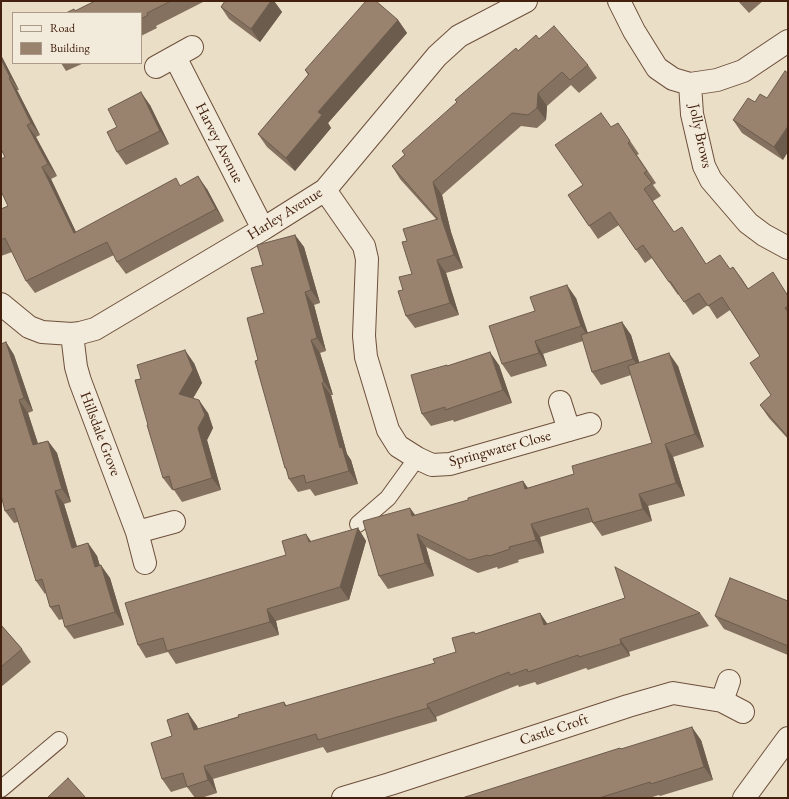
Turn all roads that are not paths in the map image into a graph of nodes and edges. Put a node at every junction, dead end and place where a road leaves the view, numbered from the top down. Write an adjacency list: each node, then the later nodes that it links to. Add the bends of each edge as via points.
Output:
1 (526, 1): 6 (street, Harley Avenue, via 459,36 437,56)
2 (620, 1): 5 (street, via 634,31 657,68 673,79)
3 (788, 40): 5 (street, via 743,71 717,80)
4 (156, 67): 7 (street, Harvey Avenue, via 184,52)
5 (690, 84): 8 (street, Jolly Brows, via 692,114 704,166 710,180 748,223)
6 (326, 190): 7 (street, Harley Avenue); 14 (street, Springwater Close, via 364,246 368,259 364,336 366,357 388,430 398,446)
7 (263, 229): 10 (street, Harley Avenue, via 94,329)
8 (788, 248)
9 (1, 304): 10 (street, Harley Avenue, via 29,326 42,332)
10 (72, 334): 17 (street, Hillsdale Grove, via 80,381)
11 (560, 402): 13 (street, Springwater Close)
12 (590, 424): 13 (street, Springwater Close)
13 (569, 430): 14 (street, Springwater Close, via 450,464 432,465)
14 (416, 458): 16 (lane, via 388,498)
15 (174, 522): 17 (street)
16 (358, 524)
17 (137, 532): 18 (street, Hillsdale Grove)
18 (145, 563)
19 (729, 680): 20 (street)
20 (722, 701): 21 (street, Castle Croft); 25 (street, Castle Croft, via 673,694 621,709)
21 (743, 712)
22 (788, 738): 27 (street)
23 (59, 740): 24 (lane)
24 (1, 789)
25 (392, 791): 26 (street, Castle Croft)
26 (342, 798)
27 (744, 798)

